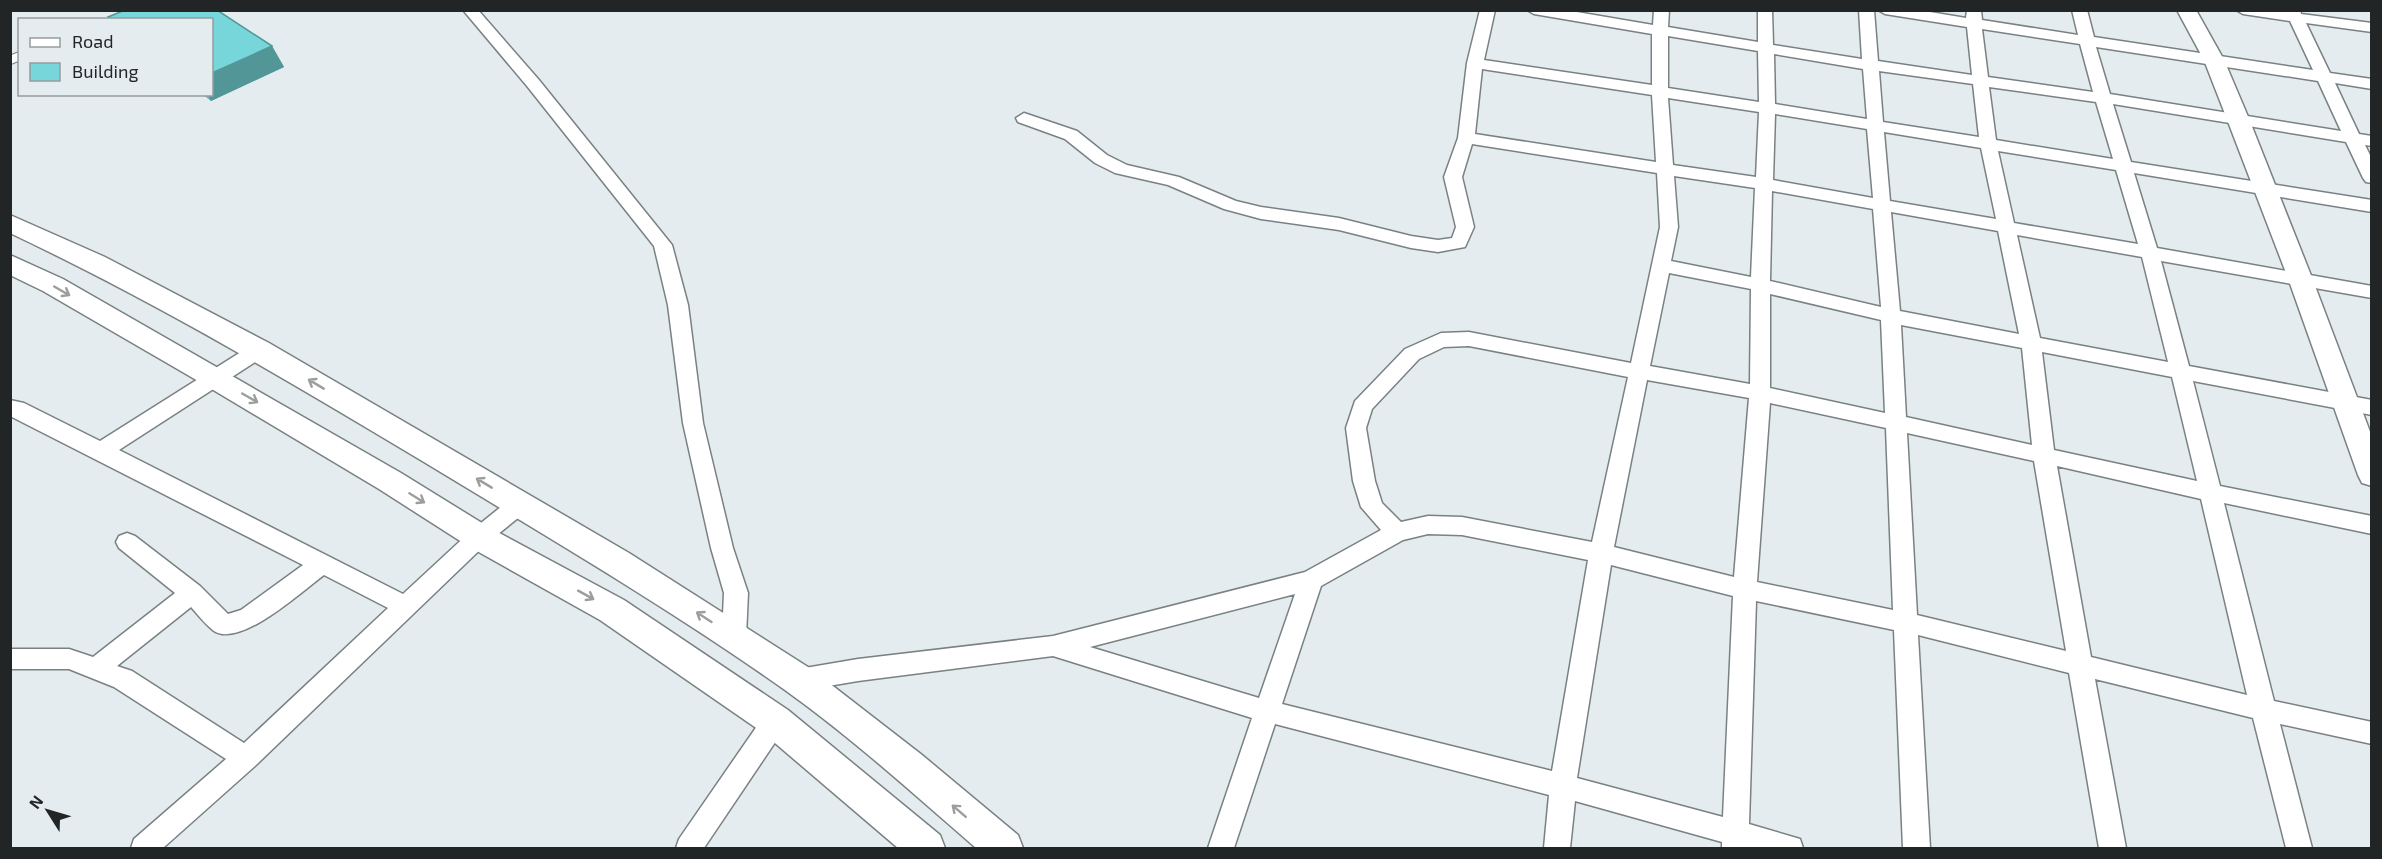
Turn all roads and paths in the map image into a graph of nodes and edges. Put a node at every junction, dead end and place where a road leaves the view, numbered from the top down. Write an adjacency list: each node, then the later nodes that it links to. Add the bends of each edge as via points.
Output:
1 (470, 10): 75 (street, via 663,245 678,305 693,423 736,593)
2 (1488, 10): 18 (street)
3 (1534, 10): 14 (street)
4 (1662, 10): 14 (street)
5 (1765, 10): 16 (street)
6 (1866, 10): 19 (street)
7 (1885, 10): 12 (street)
8 (2079, 10): 15 (street)
9 (2186, 10): 17 (street)
10 (2243, 10): 11 (street)
11 (2294, 15): 13 (street); 20 (street)
12 (1974, 18): 15 (street); 21 (street)
13 (2372, 28)
14 (1660, 30): 16 (street); 23 (street)
15 (2086, 42): 17 (street); 24 (street)
16 (1764, 47): 19 (street); 25 (street)
17 (2214, 60): 20 (street); 27 (street)
18 (1475, 63): 23 (street); 29 (street)
19 (1870, 65): 21 (street); 28 (street)
20 (2322, 76): 22 (street); 30 (street)
21 (1979, 80): 24 (street); 32 (street)
22 (2372, 84)
23 (1660, 93): 25 (street); 34 (street)
24 (2103, 98): 27 (street); 33 (street)
25 (1767, 108): 28 (street); 36 (street)
26 (1024, 118): 29 (street, via 1071,135 1121,169 1173,182 1230,205 1438,246 1459,243 1465,227 1453,177)
27 (2238, 119): 30 (street); 37 (street)
28 (1874, 125): 32 (street); 38 (street)
29 (1466, 138): 34 (street)
30 (2350, 138): 31 (street); 35 (street)
31 (2372, 141)
32 (1988, 143): 33 (street); 41 (street)
33 (2122, 166): 37 (street); 42 (street)
34 (1665, 169): 36 (street); 44 (street, via 1669,227)
35 (2372, 178)
36 (1763, 184): 38 (street); 46 (street)
37 (2265, 188): 39 (street); 45 (street)
38 (1882, 206): 41 (street); 48 (street)
39 (2372, 206)
40 (10, 223): 50 (main road, via 96,263)
41 (2007, 228): 42 (street); 49 (street)
42 (2149, 253): 45 (street); 52 (street)
43 (10, 264): 53 (main road, one-way to 53)
44 (1660, 265): 46 (street); 51 (street)
45 (2300, 279): 47 (street); 55 (street)
46 (1760, 285): 48 (street); 54 (street)
47 (2372, 292)
48 (1891, 316): 49 (street); 58 (street)
49 (2031, 342): 52 (street); 60 (street)
50 (259, 350): 53 (street); 63 (main road, one-way to 50)
51 (1640, 371): 54 (street); 65 (street, via 1469,339 1441,340 1412,354 1362,406 1356,428 1372,507); 68 (street)
52 (2180, 371): 55 (street); 62 (street)
53 (215, 378): 59 (street); 66 (main road, one-way to 66)
54 (1760, 393): 58 (street); 71 (street)
55 (2344, 403): 57 (street); 61 (street)
56 (10, 408): 59 (street)
57 (2372, 408)
58 (1896, 422): 60 (street); 74 (street)
59 (101, 451): 69 (street)
60 (2044, 455): 62 (street); 78 (street)
61 (2372, 475)
62 (2210, 492): 64 (street); 81 (street)
63 (520, 504): 66 (street); 75 (main road, one-way to 63)
64 (2372, 525)
65 (1397, 532): 68 (street, via 1428,525 1462,526); 70 (street)
66 (479, 537): 73 (street); 83 (main road, one-way to 83, via 612,610)
67 (127, 543): 72 (street)
68 (1601, 552): 71 (street); 86 (street)
69 (322, 564): 72 (street, via 236,624 223,624); 73 (street)
70 (1311, 580): 76 (street); 82 (street)
71 (1745, 589): 74 (street); 87 (street)
72 (192, 593): 79 (street)
73 (405, 606): 85 (street)
74 (1904, 622): 78 (street); 95 (street)
75 (734, 636): 80 (main road)
76 (1053, 646): 80 (street); 82 (street)
77 (10, 659): 79 (street, via 69,659)
78 (2082, 665): 81 (street); 96 (street)
79 (97, 668): 85 (street, via 123,679)
80 (799, 680): 91 (main road, one-way to 80)
81 (2261, 709): 84 (street); 97 (street)
82 (1267, 711): 86 (street); 92 (street)
83 (776, 721): 89 (street); 90 (main road)
84 (2372, 733)
85 (246, 758): 88 (street)
86 (1563, 786): 87 (street); 93 (street)
87 (1736, 841): 94 (street)
88 (144, 849)
89 (689, 849)
90 (926, 849)
91 (1004, 849)
92 (1221, 849)
93 (1557, 849)
94 (1790, 849)
95 (1916, 849)
96 (2112, 849)
97 (2299, 849)

